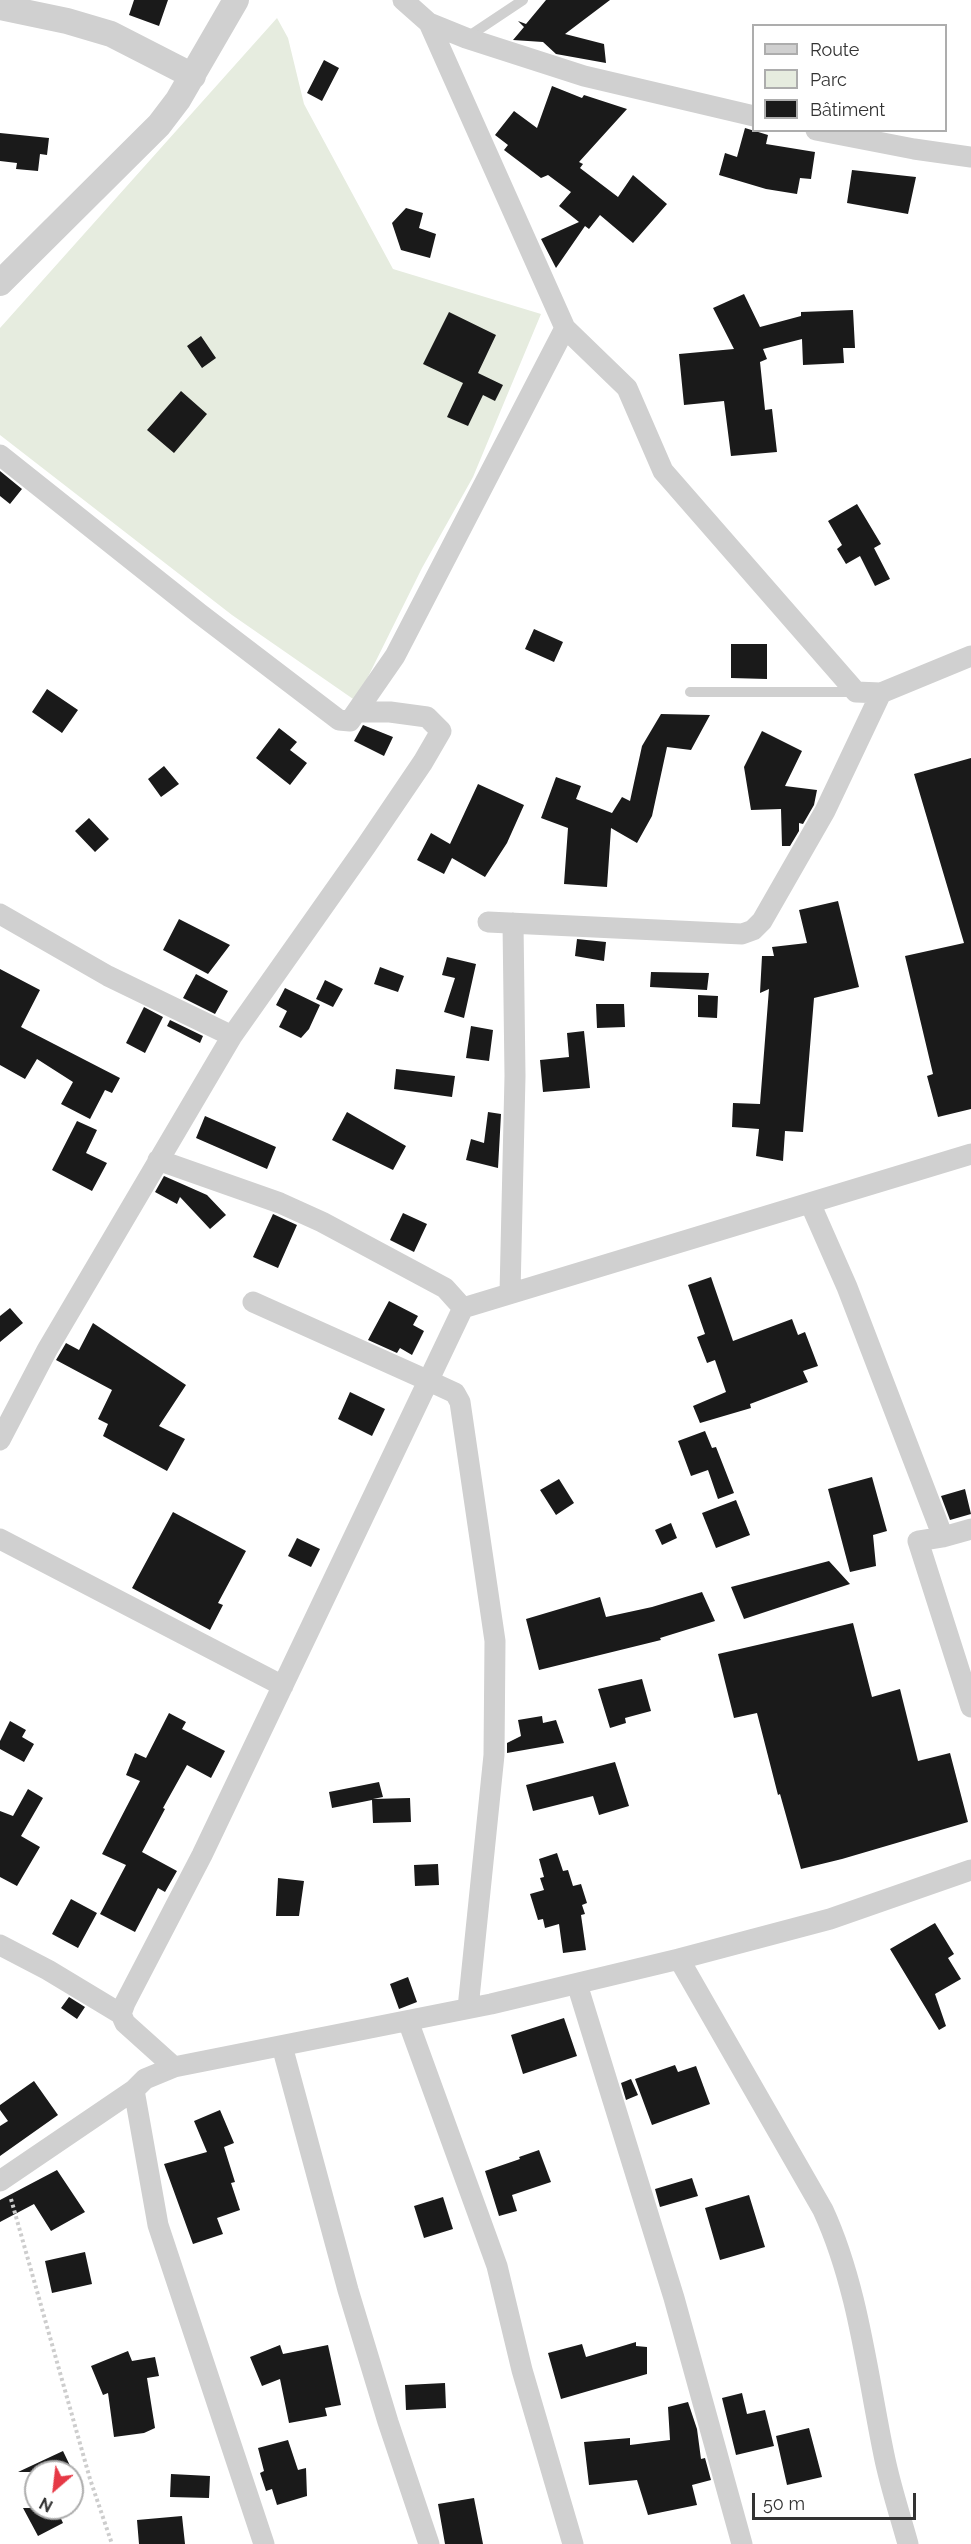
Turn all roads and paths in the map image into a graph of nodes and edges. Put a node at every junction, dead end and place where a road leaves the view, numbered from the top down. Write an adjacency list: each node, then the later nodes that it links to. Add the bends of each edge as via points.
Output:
1 (236, 0): 7 (street)
2 (403, 0): 5 (street)
3 (522, 0): 6 (lane)
4 (0, 7): 7 (street, via 111,34)
5 (429, 23): 6 (street); 12 (street)
6 (466, 38): 8 (street, via 584,76)
7 (193, 76): 11 (street, via 159,125)
8 (752, 116)
9 (826, 132): 10 (street)
10 (971, 157)
11 (0, 284)
12 (565, 328): 16 (street, via 627,388 663,471); 18 (street, via 395,656)
13 (0, 455): 18 (street, via 339,720 350,721)
14 (971, 656): 17 (street)
15 (690, 692): 16 (lane)
16 (856, 692): 17 (street)
17 (881, 693): 21 (street, via 825,811 762,921 753,930 742,934)
18 (358, 712): 22 (street, via 427,717 441,731 379,828)
19 (0, 914): 22 (street, via 108,976)
20 (488, 922): 21 (street)
21 (513, 923): 26 (street, via 515,1076)
22 (232, 1036): 24 (street)
23 (971, 1154): 25 (street)
24 (158, 1160): 28 (street, via 322,1222 445,1288); 30 (street)
25 (810, 1203): 26 (street); 32 (street, via 848,1287)
26 (510, 1293): 28 (street)
27 (253, 1302): 29 (street)
28 (463, 1308): 29 (street)
29 (429, 1381): 34 (street); 40 (street, via 455,1393 460,1402 495,1641 494,1755)
30 (0, 1440)
31 (971, 1529): 32 (street)
32 (943, 1537): 35 (street, via 918,1540)
33 (0, 1539): 34 (street)
34 (283, 1686): 41 (street)
35 (971, 1707)
36 (971, 1870): 38 (street, via 830,1920)
37 (0, 1945): 41 (street)
38 (678, 1959): 39 (street); 52 (street, via 835,2235 867,2360 889,2481)
39 (577, 1984): 40 (street); 51 (street, via 674,2298)
40 (468, 2008): 42 (street)
41 (121, 2014): 44 (street, via 125,2023)
42 (408, 2021): 43 (street); 50 (street, via 497,2266 522,2370)
43 (282, 2046): 44 (street); 49 (street, via 348,2290)
44 (174, 2067): 45 (street, via 146,2079)
45 (134, 2090): 46 (street); 48 (street, via 158,2225)
46 (2, 2180): 47 (path)
47 (112, 2544)
48 (264, 2544)
49 (429, 2544)
50 (573, 2544)
51 (742, 2544)
52 (908, 2544)

